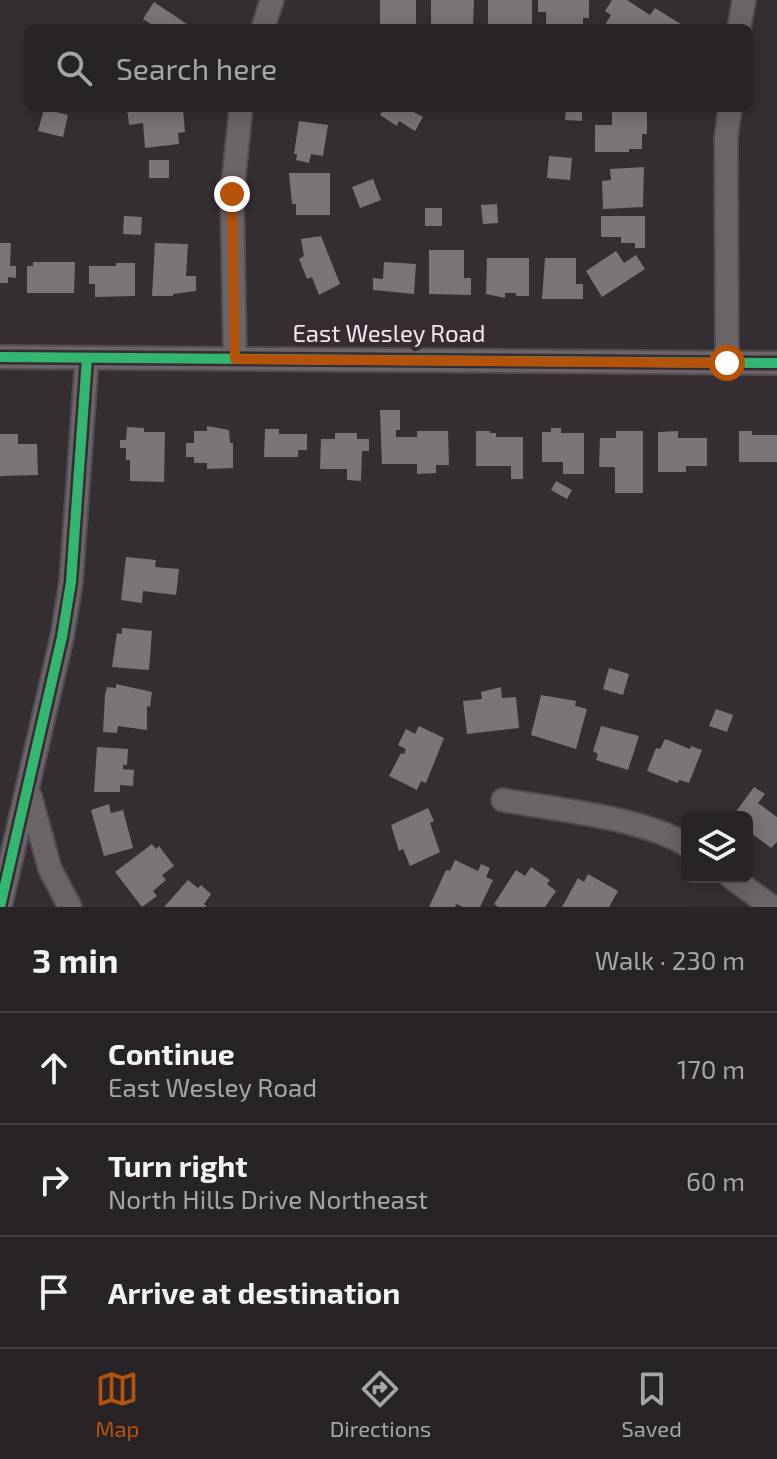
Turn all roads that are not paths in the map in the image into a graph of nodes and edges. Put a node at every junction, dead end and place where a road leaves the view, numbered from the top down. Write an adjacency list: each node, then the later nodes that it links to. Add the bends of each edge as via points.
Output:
1 (272, 0): 3 (street)
2 (744, 0): 4 (street)
3 (264, 24)
4 (740, 24)
5 (241, 112): 9 (street, via 232,194)
6 (729, 112): 10 (street)
7 (0, 357): 8 (street, East Wesley Road)
8 (87, 358): 9 (street, East Wesley Road); 12 (street, via 71,582)
9 (235, 359): 10 (street, East Wesley Road)
10 (727, 363): 11 (street, East Wesley Road)
11 (777, 363)
12 (28, 788): 16 (street); 17 (street, via 50,869)
13 (503, 800): 14 (street, via 643,826)
14 (681, 841)
15 (739, 883): 18 (street)
16 (0, 907)
17 (70, 907)
18 (772, 907)

